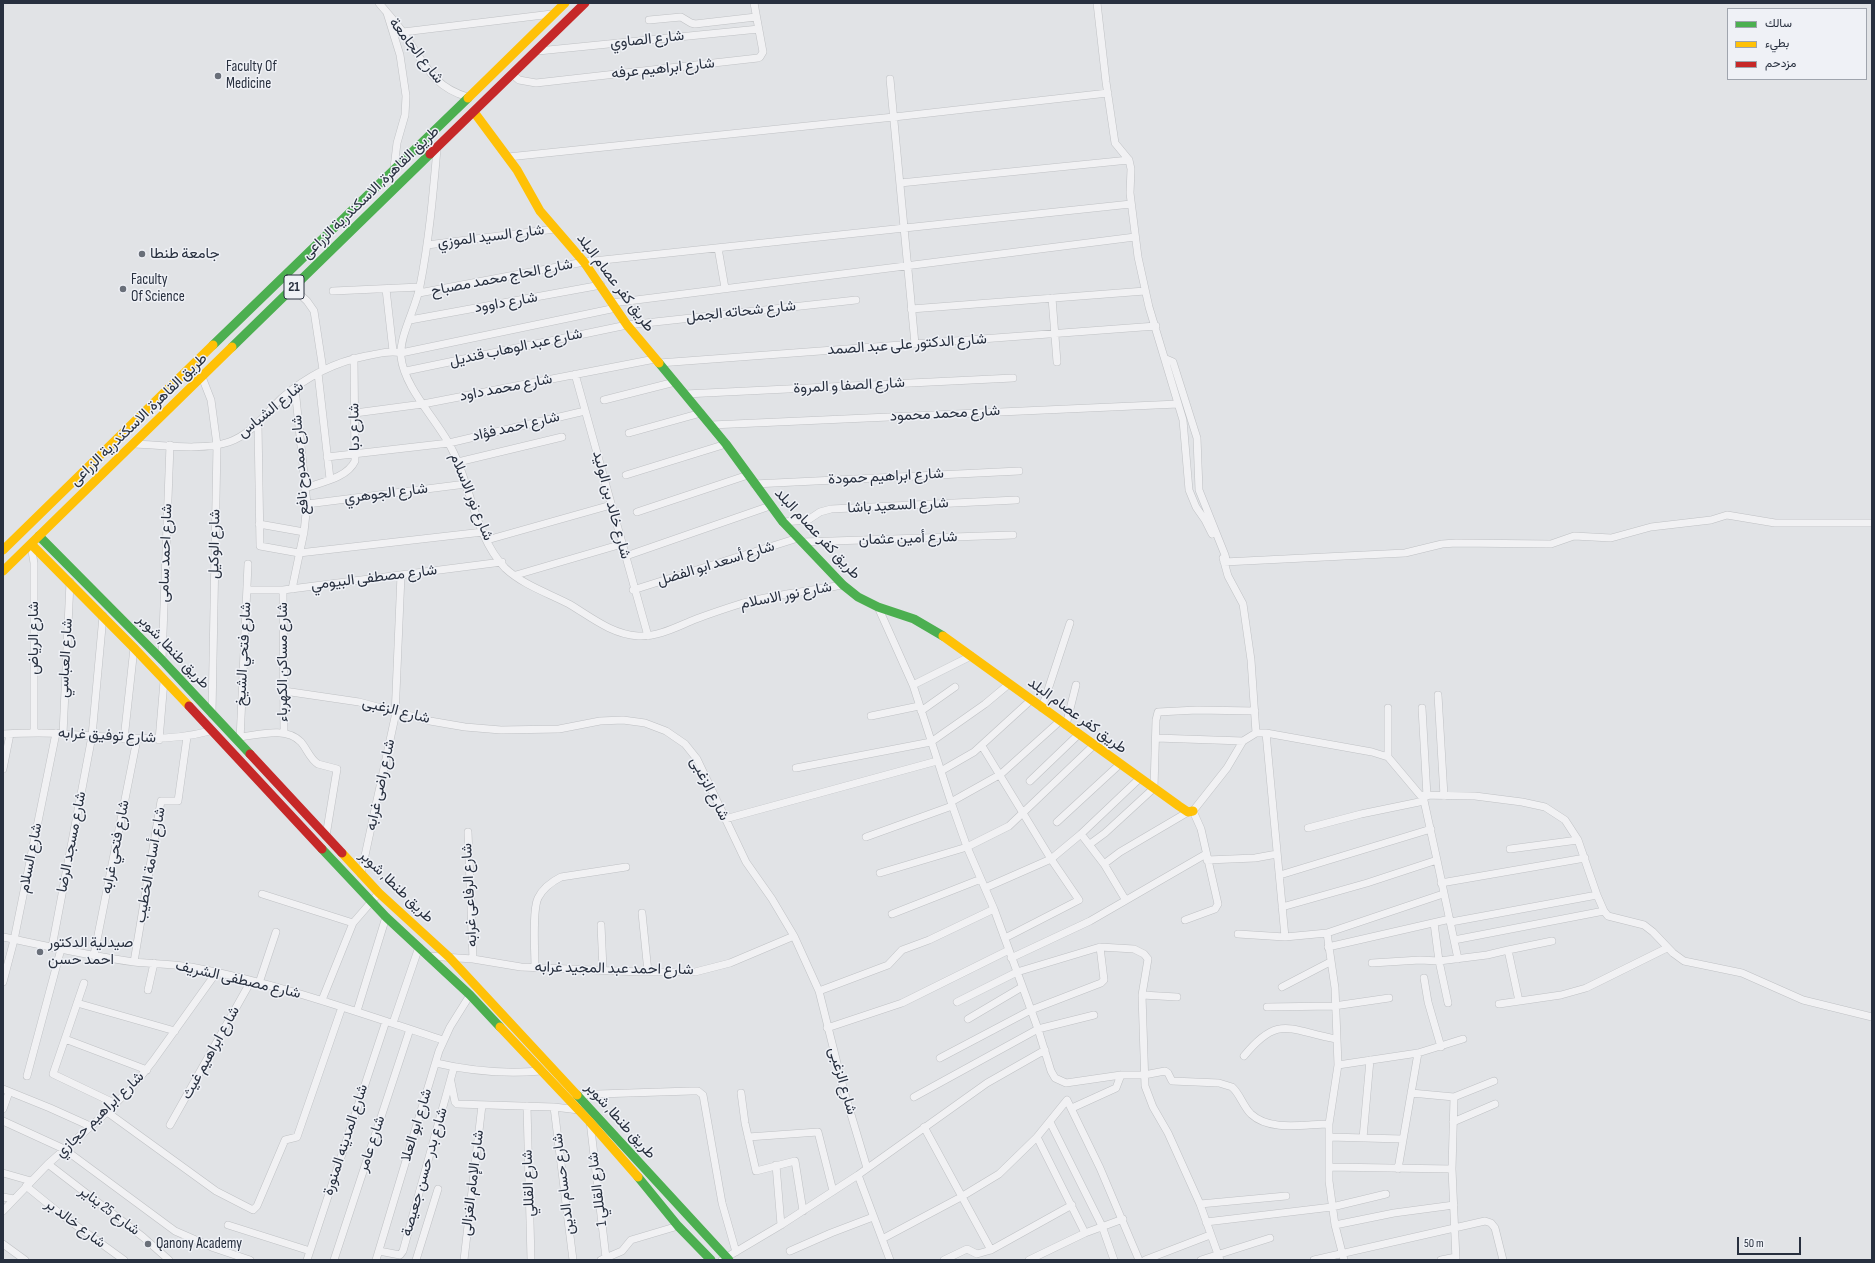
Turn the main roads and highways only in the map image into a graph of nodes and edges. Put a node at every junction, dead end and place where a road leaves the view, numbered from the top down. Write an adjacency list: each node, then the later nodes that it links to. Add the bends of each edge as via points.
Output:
1 (565, 3): 4 (main road, طريق القاهرة, الاسكندرية الزراعى / 21)
2 (585, 3): 3 (main road, طريق القاهرة, الاسكندرية الزراعى / 21)
3 (474, 112): 5 (main road, طريق القاهرة, الاسكندرية الزراعى / 21); 14 (main road, طريق كفر عصام البلد, via 524,180 540,211 584,262 627,325 711,425 783,522 843,585 858,597 878,607 927,625)
4 (274, 286): 5 (main road); 6 (main road, طريق القاهرة, الاسكندرية الزراعى / 21)
5 (285, 296): 7 (main road, طريق القاهرة, الاسكندرية الزراعى / 21)
6 (217, 341): 7 (main road); 10 (main road, طريق القاهرة, الاسكندرية الزراعى / 21)
7 (228, 352): 8 (main road, طريق القاهرة, الاسكندرية الزراعى / 21)
8 (39, 536): 9 (main road, طريق القاهرة, الاسكندرية الزراعى / 21); 12 (main road, طريق طنطا, شوبر)
9 (31, 544): 11 (main road, طريق القاهرة, الاسكندرية الزراعى / 21); 13 (main road, طريق طنطا, شوبر, via 134,648)
10 (3, 550)
11 (3, 571)
12 (237, 739): 13 (main road); 15 (main road, طريق طنطا, شوبر, via 379,893 449,957)
13 (223, 745): 16 (main road, طريق طنطا, شوبر, via 386,917 470,995 590,1120 678,1226)
14 (1190, 812)
15 (726, 1259)
16 (711, 1260)

